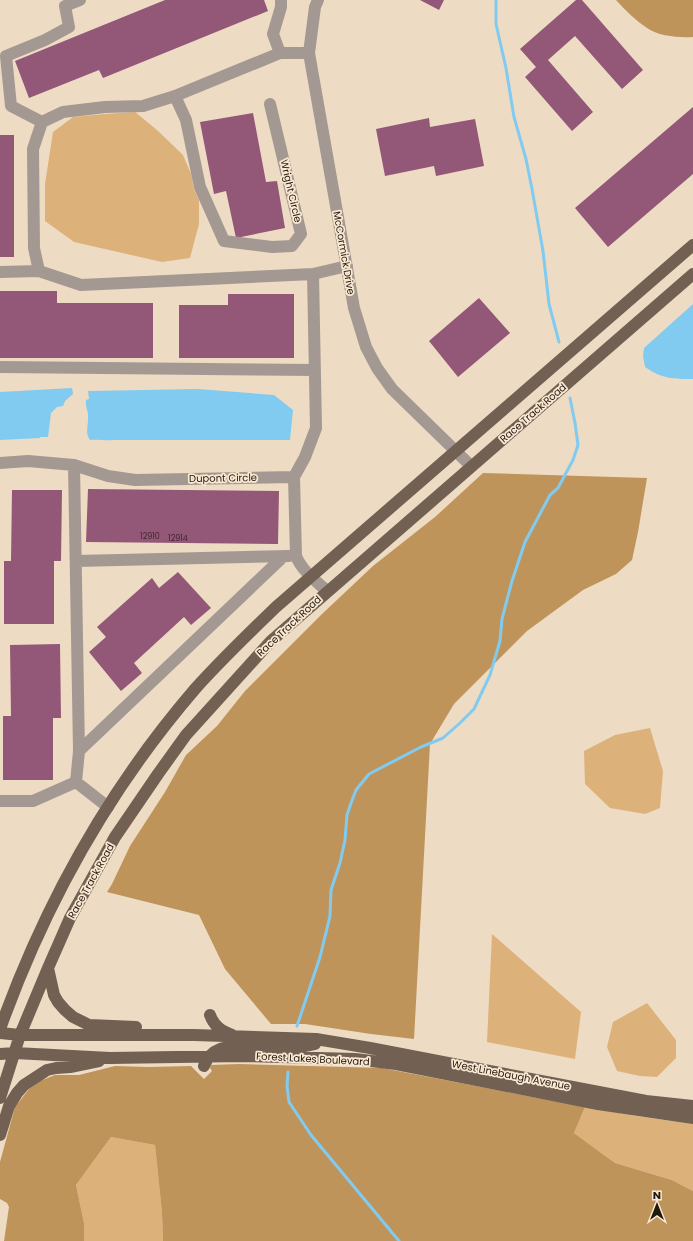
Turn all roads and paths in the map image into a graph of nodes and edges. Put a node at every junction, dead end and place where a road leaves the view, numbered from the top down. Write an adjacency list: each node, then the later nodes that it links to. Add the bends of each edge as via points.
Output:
1 (80, 0): 8 (street, via 64,6 69,27 6,56 11,106)
2 (281, 0): 4 (street, via 273,34)
3 (318, 0): 5 (street, McCormick Drive)
4 (280, 53): 5 (street); 6 (street)
5 (309, 53): 10 (street, McCormick Drive)
6 (176, 96): 7 (street, Wright Circle, via 186,120 200,187 224,241 272,247 292,246 301,234); 8 (street, via 143,106 63,112)
7 (270, 104)
8 (42, 122): 11 (street, via 33,149 34,248)
9 (693, 245): 17 (main road)
10 (347, 266): 13 (street); 17 (street, McCormick Drive, via 354,308 366,347 377,368 392,389)
11 (39, 271): 12 (street); 13 (street, via 81,285)
12 (0, 272)
13 (313, 274): 16 (street)
14 (693, 274): 20 (main road, Race Track Road)
15 (0, 367): 16 (street)
16 (315, 370): 21 (street, via 316,428 306,457)
17 (455, 451): 20 (street, McCormick Drive); 24 (main road)
18 (0, 464): 19 (street, Dupont Circle, via 28,461)
19 (74, 465): 21 (street, Dupont Circle, via 108,476 135,480); 23 (street)
20 (471, 466): 25 (main road, Race Track Road)
21 (294, 477): 22 (street)
22 (290, 556): 23 (street); 24 (street); 26 (street)
23 (76, 561): 26 (street)
24 (310, 576): 25 (street); 29 (main road, via 244,638 196,689 158,735)
25 (328, 591): 30 (main road, Race Track Road, via 271,641 186,736 162,767 100,864 70,918)
26 (79, 751): 27 (street)
27 (76, 782): 28 (street, via 33,801); 29 (street)
28 (0, 801)
29 (108, 806): 32 (main road, via 56,898 27,959)
30 (48, 968): 34 (main road, Race Track Road); 35 (main road, via 58,1002 83,1023 163,1028)
31 (210, 1015): 36 (main road, via 213,1023 219,1028)
32 (0, 1029)
33 (0, 1033): 34 (main road, Forest Lakes Boulevard)
34 (20, 1035): 35 (main road, Forest Lakes Boulevard); 38 (main road, Race Track Road)
35 (194, 1035): 36 (main road, Forest Lakes Boulevard)
36 (237, 1036): 37 (main road, Forest Lakes Boulevard)
37 (329, 1041): 41 (main road, via 299,1047 222,1048 217,1050); 43 (main road, West Linebaugh Avenue, via 646,1101)
38 (15, 1053): 39 (main road, Forest Lakes Boulevard); 40 (main road, Forest Lakes Boulevard); 42 (main road, Race Track Road)
39 (0, 1054)
40 (110, 1058): 41 (main road, Forest Lakes Boulevard, via 183,1057); 45 (main road, via 95,1063 47,1070 38,1075 24,1085 13,1099)
41 (206, 1064): 44 (main road, Forest Lakes Boulevard, via 242,1056 330,1057 382,1062 598,1104)
42 (0, 1098)
43 (693, 1106)
44 (693, 1118)
45 (0, 1135)

